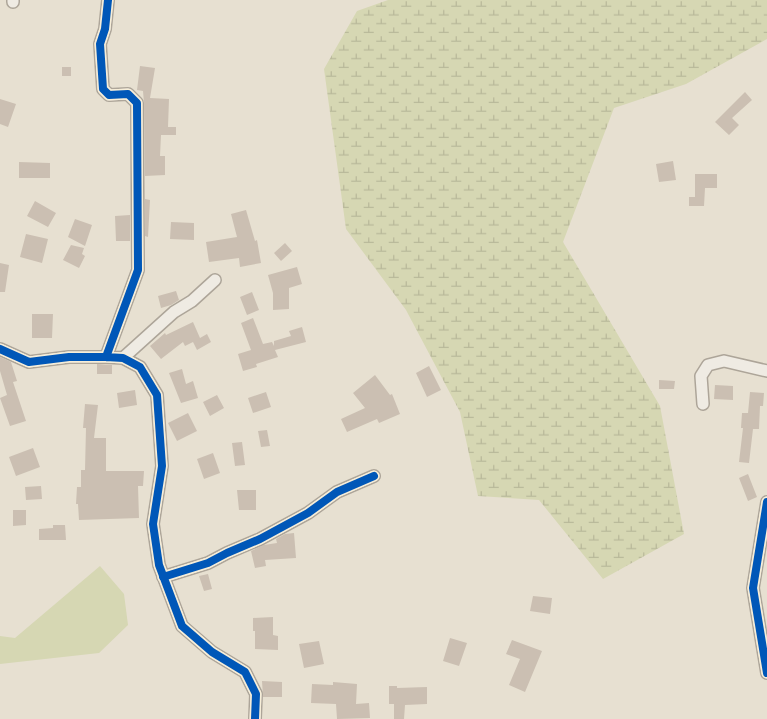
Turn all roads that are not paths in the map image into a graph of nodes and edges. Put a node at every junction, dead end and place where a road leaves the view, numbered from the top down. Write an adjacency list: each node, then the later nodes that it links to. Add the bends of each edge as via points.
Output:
1 (108, 0): 4 (street, via 106,29 100,44 103,89 109,95 128,94 137,103 138,270)
2 (215, 280): 5 (street)
3 (0, 349): 4 (street, via 29,362)
4 (106, 357): 5 (street)
5 (123, 358): 10 (street, via 140,367 157,395 162,466 153,524)
6 (767, 371): 7 (street, via 724,361 708,365 701,376)
7 (703, 404)
8 (374, 476): 10 (street, via 338,492 260,540 208,563)
9 (767, 502): 11 (street, via 752,588)
10 (163, 577): 12 (street, via 182,626 212,652 245,672 256,694)
11 (767, 673)
12 (255, 719)

